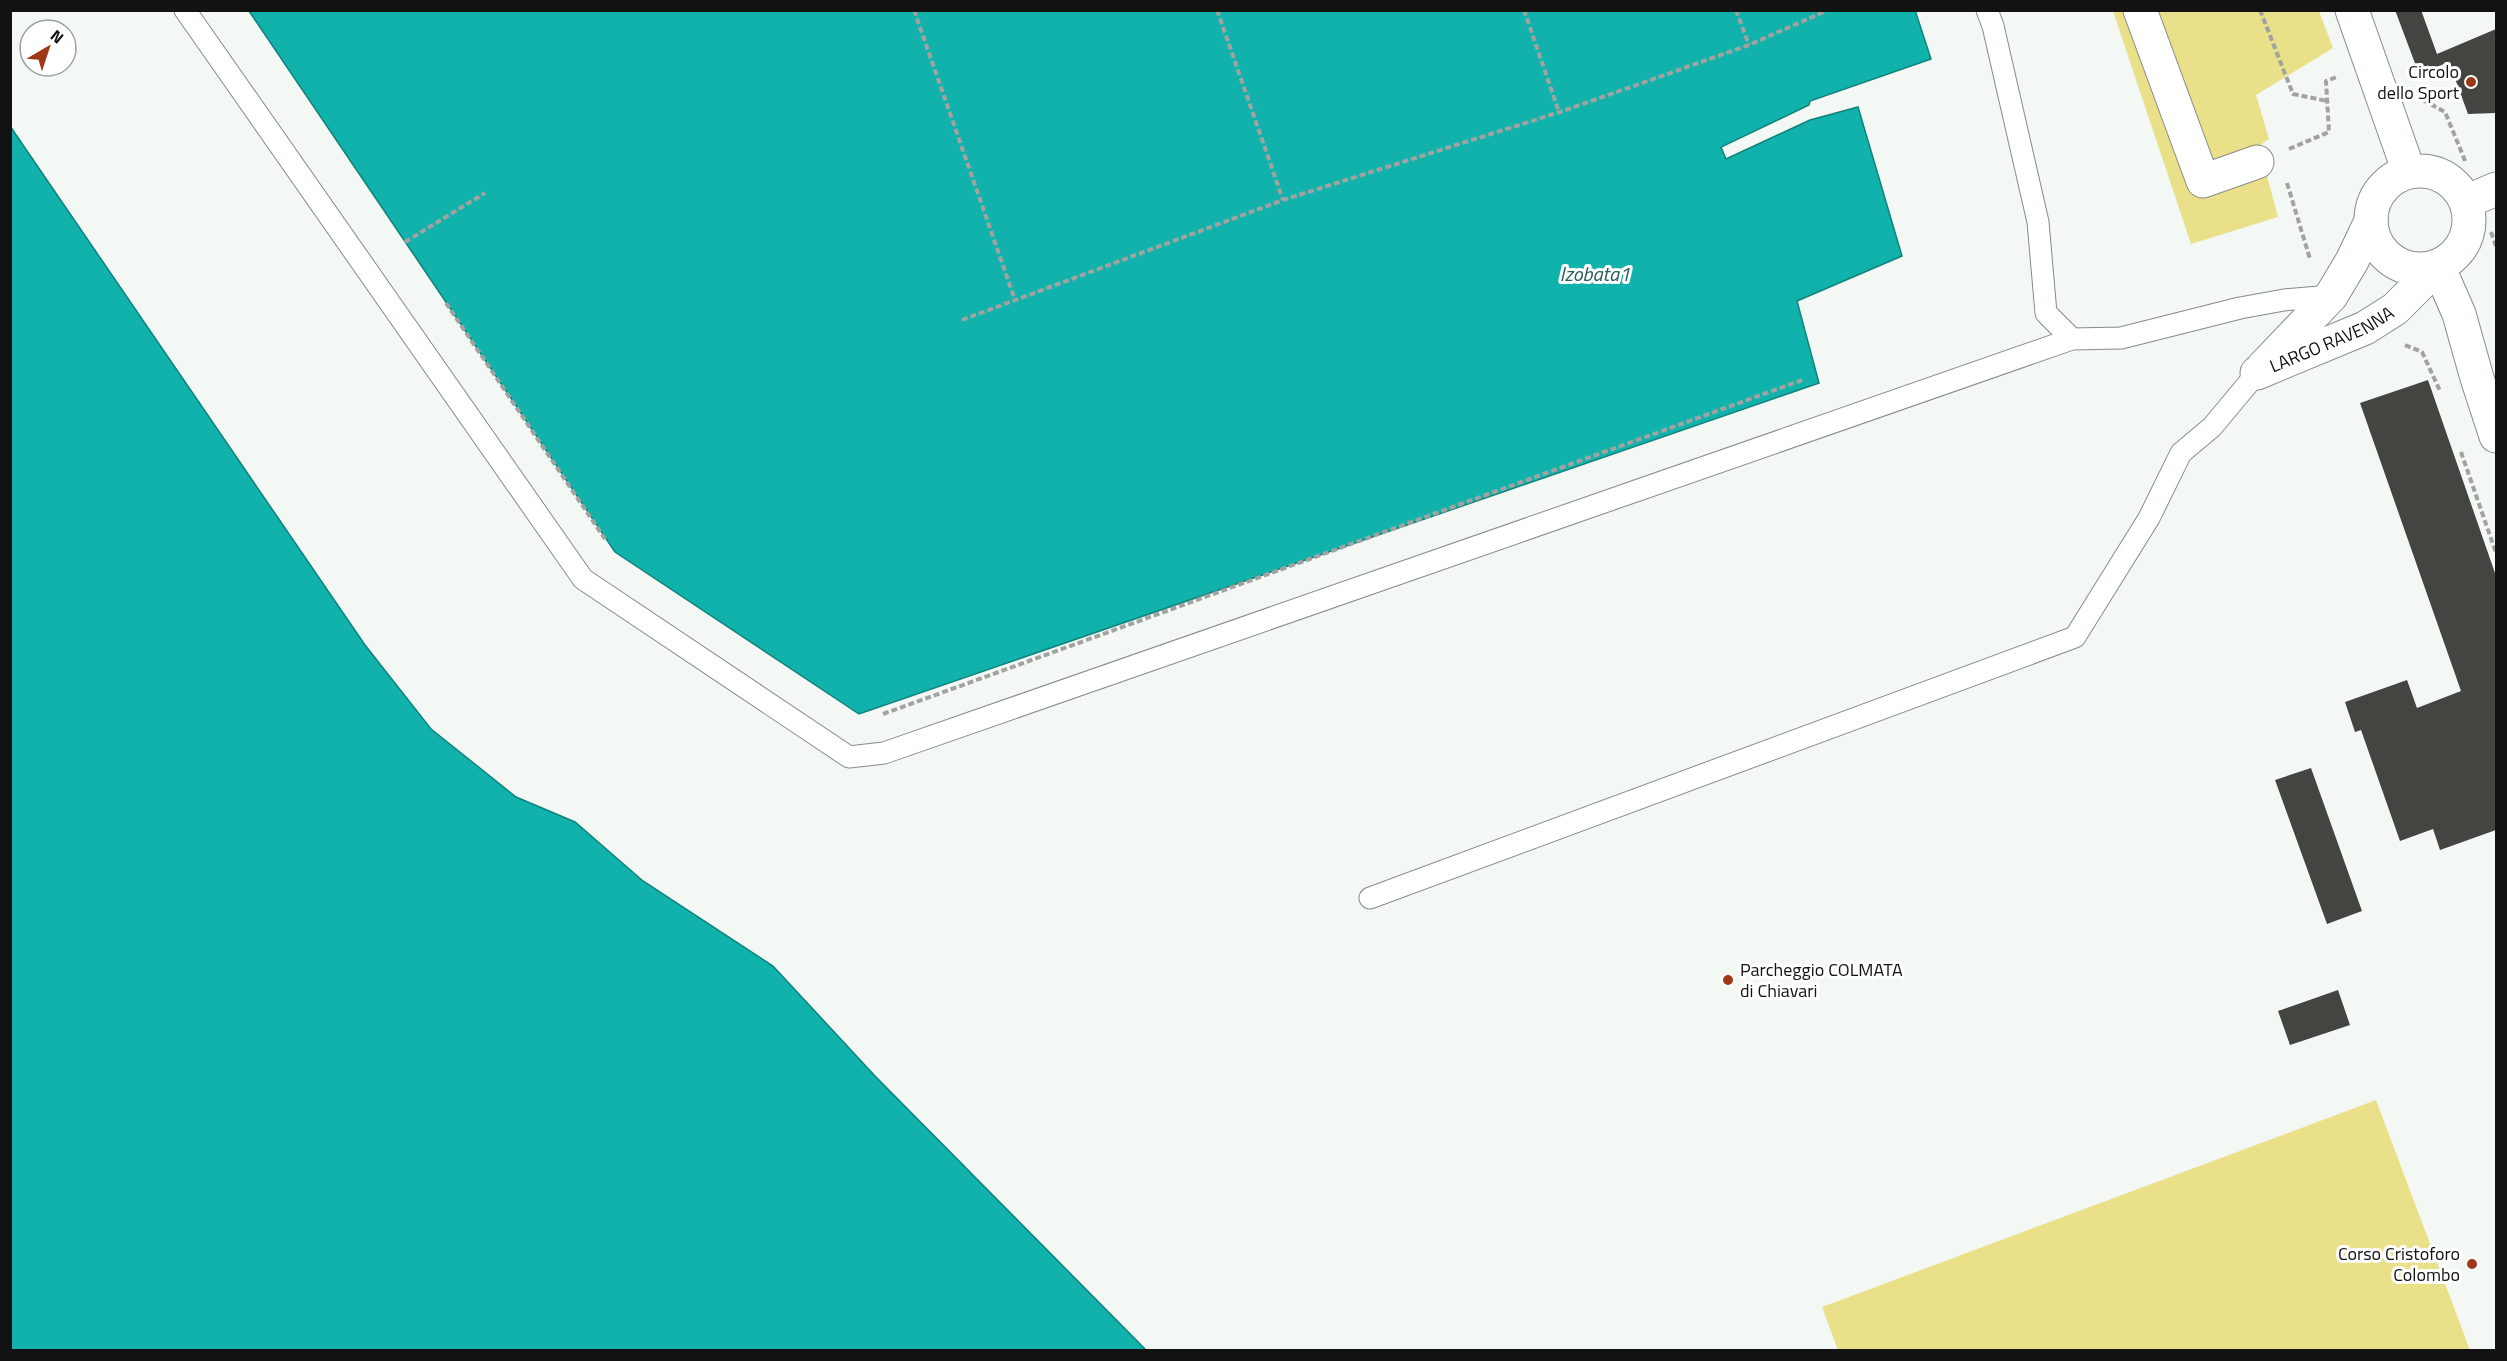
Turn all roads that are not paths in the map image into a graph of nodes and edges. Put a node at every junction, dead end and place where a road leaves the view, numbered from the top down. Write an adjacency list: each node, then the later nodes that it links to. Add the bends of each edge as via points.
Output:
1 (185, 10): 12 (lane, via 583,579 849,757 884,753)
2 (1988, 10): 12 (lane, via 2038,222 2046,313)
3 (2140, 10): 5 (street, via 2203,181)
4 (2352, 10): 6 (street)
5 (2257, 162)
6 (2409, 172): 8 (street, via 2437,173 2454,185); 9 (street, via 2382,189 2373,204)
7 (2496, 189): 8 (street)
8 (2466, 201): 10 (street, via 2469,217 2464,239 2451,258)
9 (2371, 221): 10 (street, via 2381,250 2392,261 2422,269); 11 (street, LARGO RAVENNA)
10 (2438, 266): 13 (street, LARGO RAVENNA, via 2395,309 2365,328); 14 (street, via 2459,314)
11 (2331, 296): 12 (lane, via 2240,308 2121,338); 13 (street, LARGO RAVENNA)
12 (2072, 339)
13 (2257, 373): 15 (lane, via 2212,428 2181,453 2149,518 2075,637)
14 (2496, 436)
15 (1370, 898)

